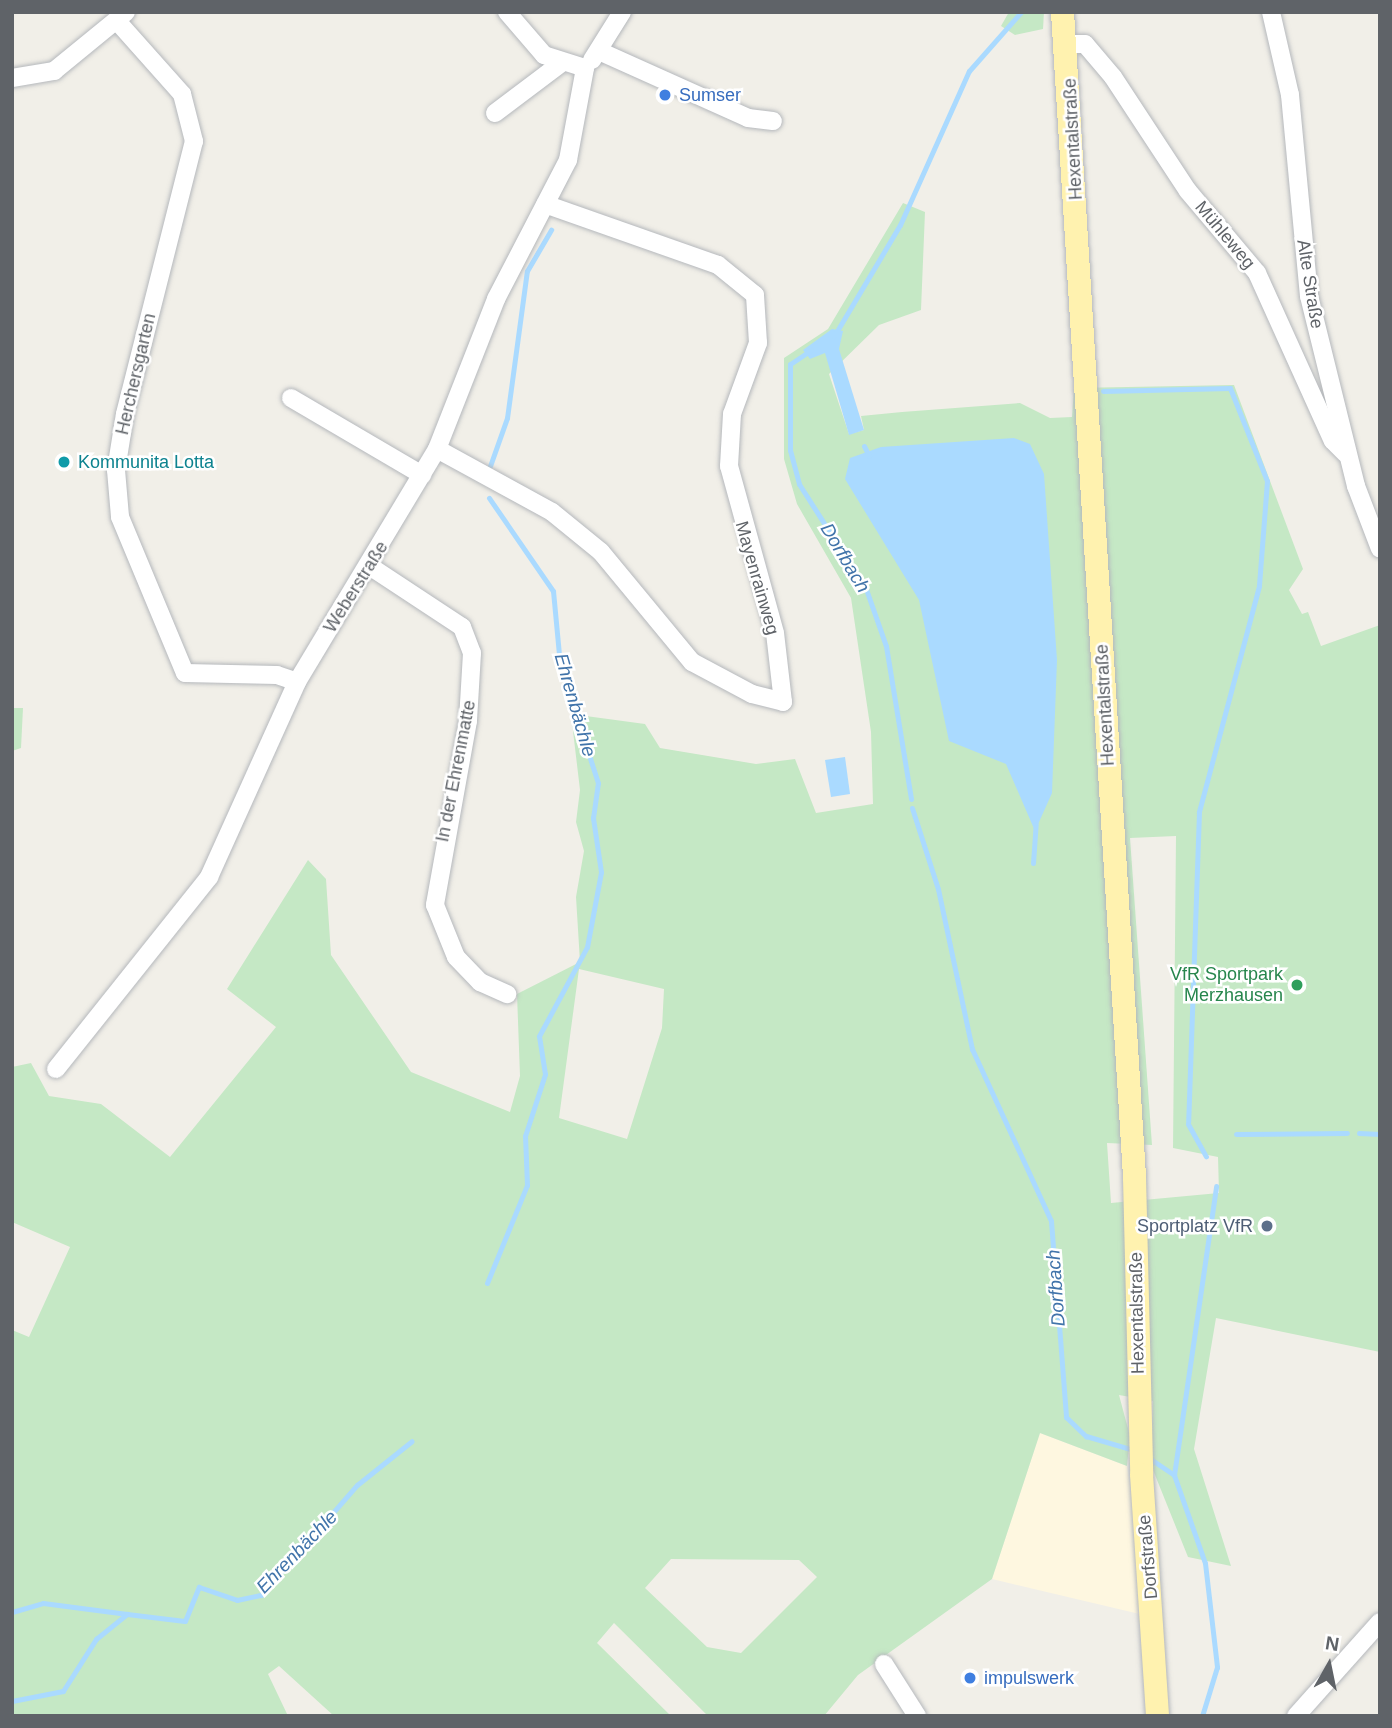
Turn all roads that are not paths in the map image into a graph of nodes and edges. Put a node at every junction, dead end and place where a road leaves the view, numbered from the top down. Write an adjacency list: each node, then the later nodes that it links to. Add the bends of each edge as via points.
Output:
1 (507, 12): 8 (street, via 544,55)
2 (622, 12): 7 (street)
3 (1062, 12): 6 (main road, Hexentalstraße)
4 (1271, 12): 16 (street, Alte Straße, via 1290,95 1309,296)
5 (122, 17): 10 (street, via 54,71); 20 (street, Herchersgarten, via 183,94 194,141 125,414 116,470 120,517 185,673 277,675)
6 (1067, 44): 16 (street, Mühleweg, via 1085,44 1113,77 1188,191 1257,273 1333,441); 23 (main road, Hexentalstraße, via 1135,1177)
7 (599, 51): 9 (street); 12 (street, via 748,118)
8 (560, 64): 9 (street); 11 (street, via 557,73)
9 (586, 68): 13 (street, Weberstraße, via 578,129)
10 (12, 78)
11 (495, 113)
12 (773, 121)
13 (545, 204): 15 (street, Weberstraße, via 496,299); 15 (street, Mayenrainweg, via 718,265 755,295 758,343 732,414 729,467 775,633 783,702 752,694 692,662 592,545 552,512)
14 (291, 398): 17 (street)
15 (437, 449): 17 (street, Weberstraße)
16 (1348, 456): 18 (street, Alte Straße)
17 (422, 475): 19 (street, Weberstraße)
18 (1380, 549)
19 (371, 567): 20 (street, Weberstraße); 21 (street, In der Ehrenmatte, via 462,627 472,653 468,721 435,905 456,957 480,982)
20 (297, 682): 22 (street, Weberstraße, via 209,877)
21 (507, 994)
22 (55, 1069)
23 (1138, 1398): 27 (main road, Dorfstraße)
24 (1380, 1622): 28 (street)
25 (884, 1664): 26 (street)
26 (917, 1716)
27 (1157, 1716)
28 (1296, 1716)

